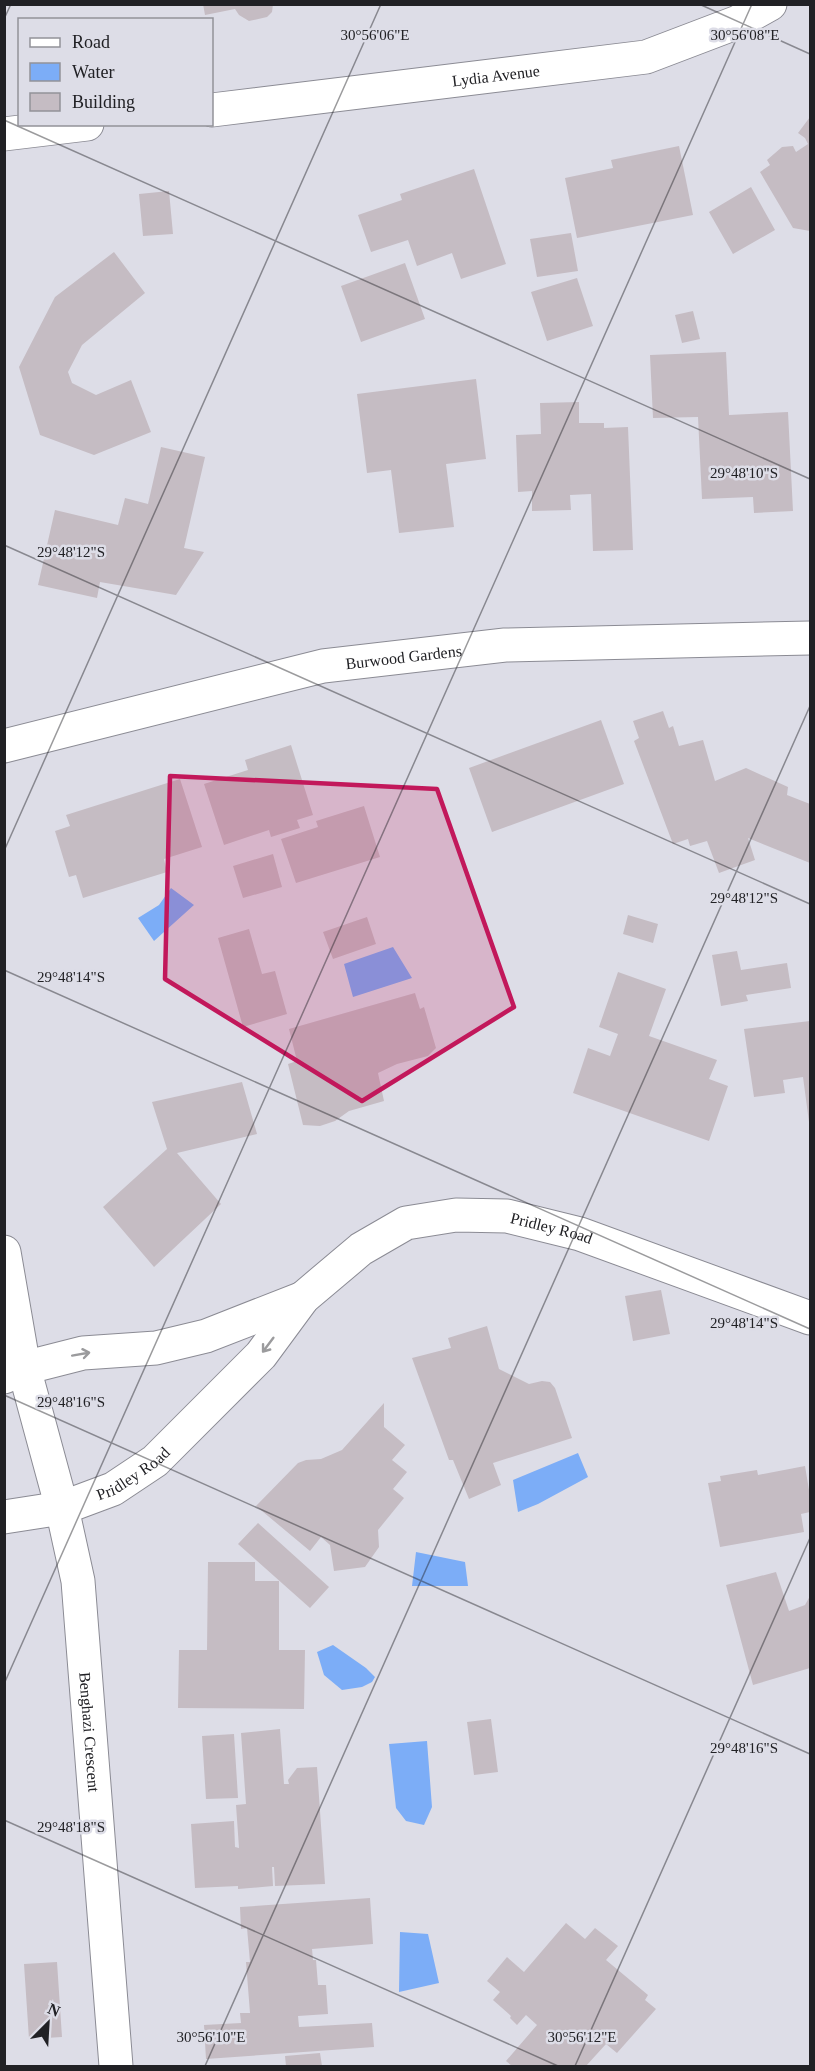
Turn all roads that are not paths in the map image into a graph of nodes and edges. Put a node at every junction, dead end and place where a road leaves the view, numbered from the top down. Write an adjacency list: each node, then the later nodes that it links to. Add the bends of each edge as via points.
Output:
1 (770, 4): 2 (street, Lydia Avenue, via 738,22 646,57)
2 (213, 110)
3 (72, 126): 4 (street)
4 (4, 135)
5 (810, 638): 6 (street, Burwood Gardens, via 505,645 323,666)
6 (4, 746)
7 (4, 1252): 10 (street, Benghazi Crescent)
8 (303, 1298): 9 (street, Pridley Road, via 361,1249 406,1223 456,1215 507,1216 580,1234); 10 (street, Pridley Road, one-way to 8, via 82,1353 156,1348 206,1336); 11 (street, Pridley Road, one-way to 11, via 261,1355 155,1461 113,1489)
9 (810, 1318)
10 (14, 1372): 11 (street, Benghazi Crescent)
11 (62, 1508): 12 (street, Pridley Road); 13 (street, Benghazi Crescent, via 78,1581)
12 (4, 1517)
13 (116, 2067)

